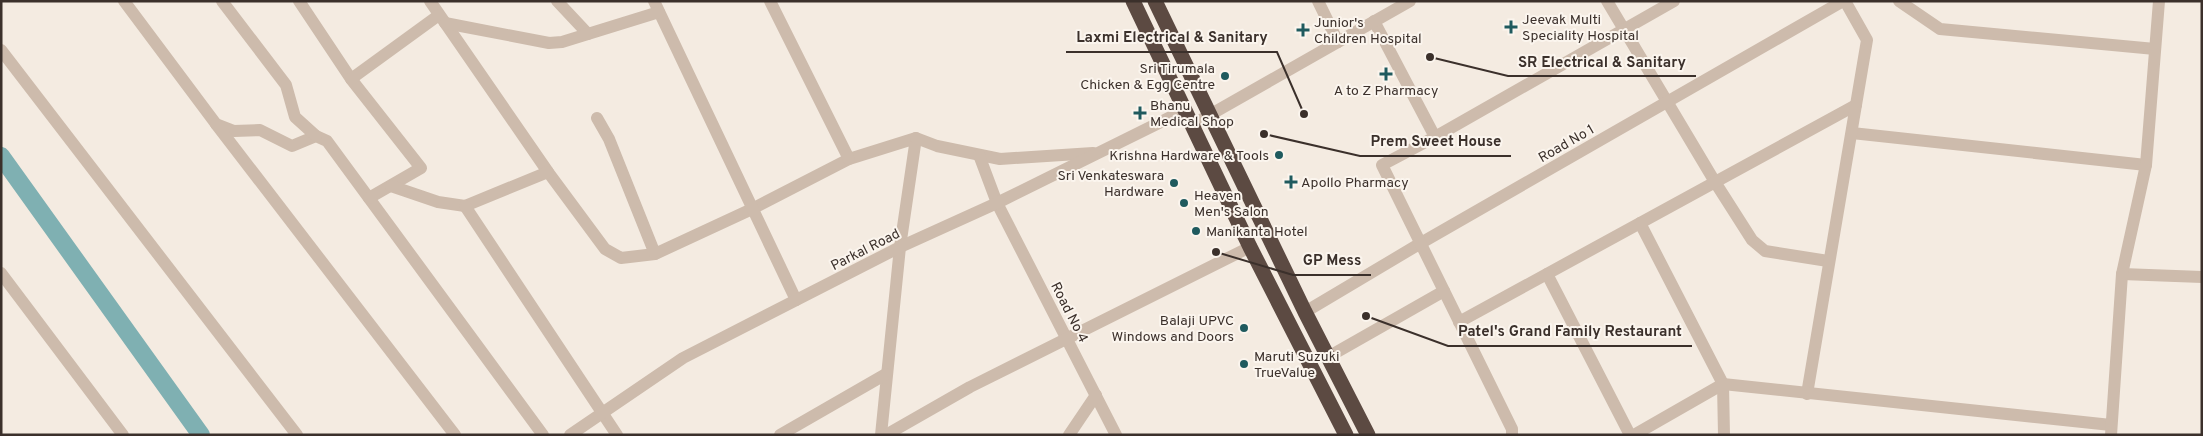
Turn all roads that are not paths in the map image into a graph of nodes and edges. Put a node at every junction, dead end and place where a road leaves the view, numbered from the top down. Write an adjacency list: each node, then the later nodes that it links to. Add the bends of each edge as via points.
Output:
1 (124, 1): 30 (street)
2 (222, 1): 33 (street, via 286,85 295,117)
3 (299, 1): 24 (street)
4 (430, 1): 17 (street)
5 (557, 1): 20 (street)
6 (770, 1): 38 (street)
7 (1133, 1): 27 (highway)
8 (1155, 1): 28 (highway)
9 (1318, 1): 21 (street)
10 (1410, 1): 18 (street)
11 (1607, 1): 19 (street)
12 (1674, 1): 19 (street)
13 (1844, 1): 25 (street, Road No 1); 26 (street, via 1867,40)
14 (1899, 1): 22 (street, via 1940,29)
15 (2159, 1): 22 (street)
16 (657, 6): 20 (street); 46 (street)
17 (442, 19): 20 (street, via 549,43); 24 (street); 40 (street)
18 (1374, 21): 21 (street); 35 (street)
19 (1624, 30): 25 (street); 35 (street)
20 (588, 34)
21 (1338, 42): 28 (street)
22 (2155, 48): 39 (street)
23 (1, 50): 71 (street)
24 (351, 80): 42 (street, via 420,168)
25 (1667, 102): 41 (street); 48 (street, Road No 1)
26 (1856, 105): 32 (street); 41 (street)
27 (1185, 110): 31 (highway); 36 (street, Parkal Road)
28 (1209, 115): 31 (street); 59 (highway)
29 (597, 118): 51 (street, via 610,139)
30 (216, 124): 33 (street, via 234,131 260,130 292,146); 72 (street)
31 (1192, 125): 50 (highway)
32 (1852, 133): 39 (street); 52 (street)
33 (316, 136): 43 (street, via 327,141)
34 (916, 138): 37 (street); 38 (street); 49 (street)
35 (1435, 138): 48 (street, via 1382,165)
36 (1101, 152): 37 (street, via 1000,159); 44 (street, Parkal Road)
37 (979, 155): 44 (street, Road No 4)
38 (849, 159): 46 (street)
39 (2146, 165): 55 (street)
40 (548, 172): 45 (street); 51 (street, via 605,249 621,258)
41 (1715, 182): 47 (street); 52 (street, via 1752,240 1765,251)
42 (391, 186): 43 (street); 45 (street, via 438,202)
43 (370, 198): 73 (street)
44 (998, 203): 49 (street, Parkal Road); 61 (street, Road No 4)
45 (465, 206): 67 (street)
46 (752, 209): 51 (street); 58 (street)
47 (1640, 223): 54 (street); 64 (street)
48 (1421, 244): 57 (street); 59 (street, Road No 1)
49 (900, 247): 58 (street, Parkal Road); 63 (street)
50 (1250, 247): 61 (street); 81 (highway)
51 (655, 254)
52 (1828, 261): 65 (street)
53 (1, 273): 70 (street)
54 (1547, 274): 60 (street); 84 (street)
55 (2122, 274): 56 (street); 68 (street)
56 (2202, 277)
57 (1444, 291): 60 (street); 62 (street)
58 (796, 300): 67 (street, Parkal Road, via 683,358)
59 (1305, 312): 62 (highway)
60 (1460, 322): 83 (street, via 1512,429)
61 (1067, 338): 66 (street, Road No 4); 69 (street, via 970,386)
62 (1328, 357): 82 (highway)
63 (886, 374): 76 (street); 77 (street)
64 (1723, 384): 65 (street); 85 (street); 86 (street)
65 (1807, 394): 68 (street)
66 (1096, 395): 79 (street); 80 (street, Road No 4)
67 (602, 412): 74 (street, Parkal Road); 75 (street)
68 (2111, 430)
69 (901, 432): 78 (street)
70 (123, 435)
71 (297, 435)
72 (455, 435)
73 (543, 435)
74 (570, 435)
75 (617, 435)
76 (780, 435)
77 (881, 435)
78 (886, 435)
79 (1069, 435)
80 (1116, 435)
81 (1346, 435)
82 (1368, 435)
83 (1512, 435)
84 (1630, 435)
85 (1634, 435)
86 (1724, 435)

